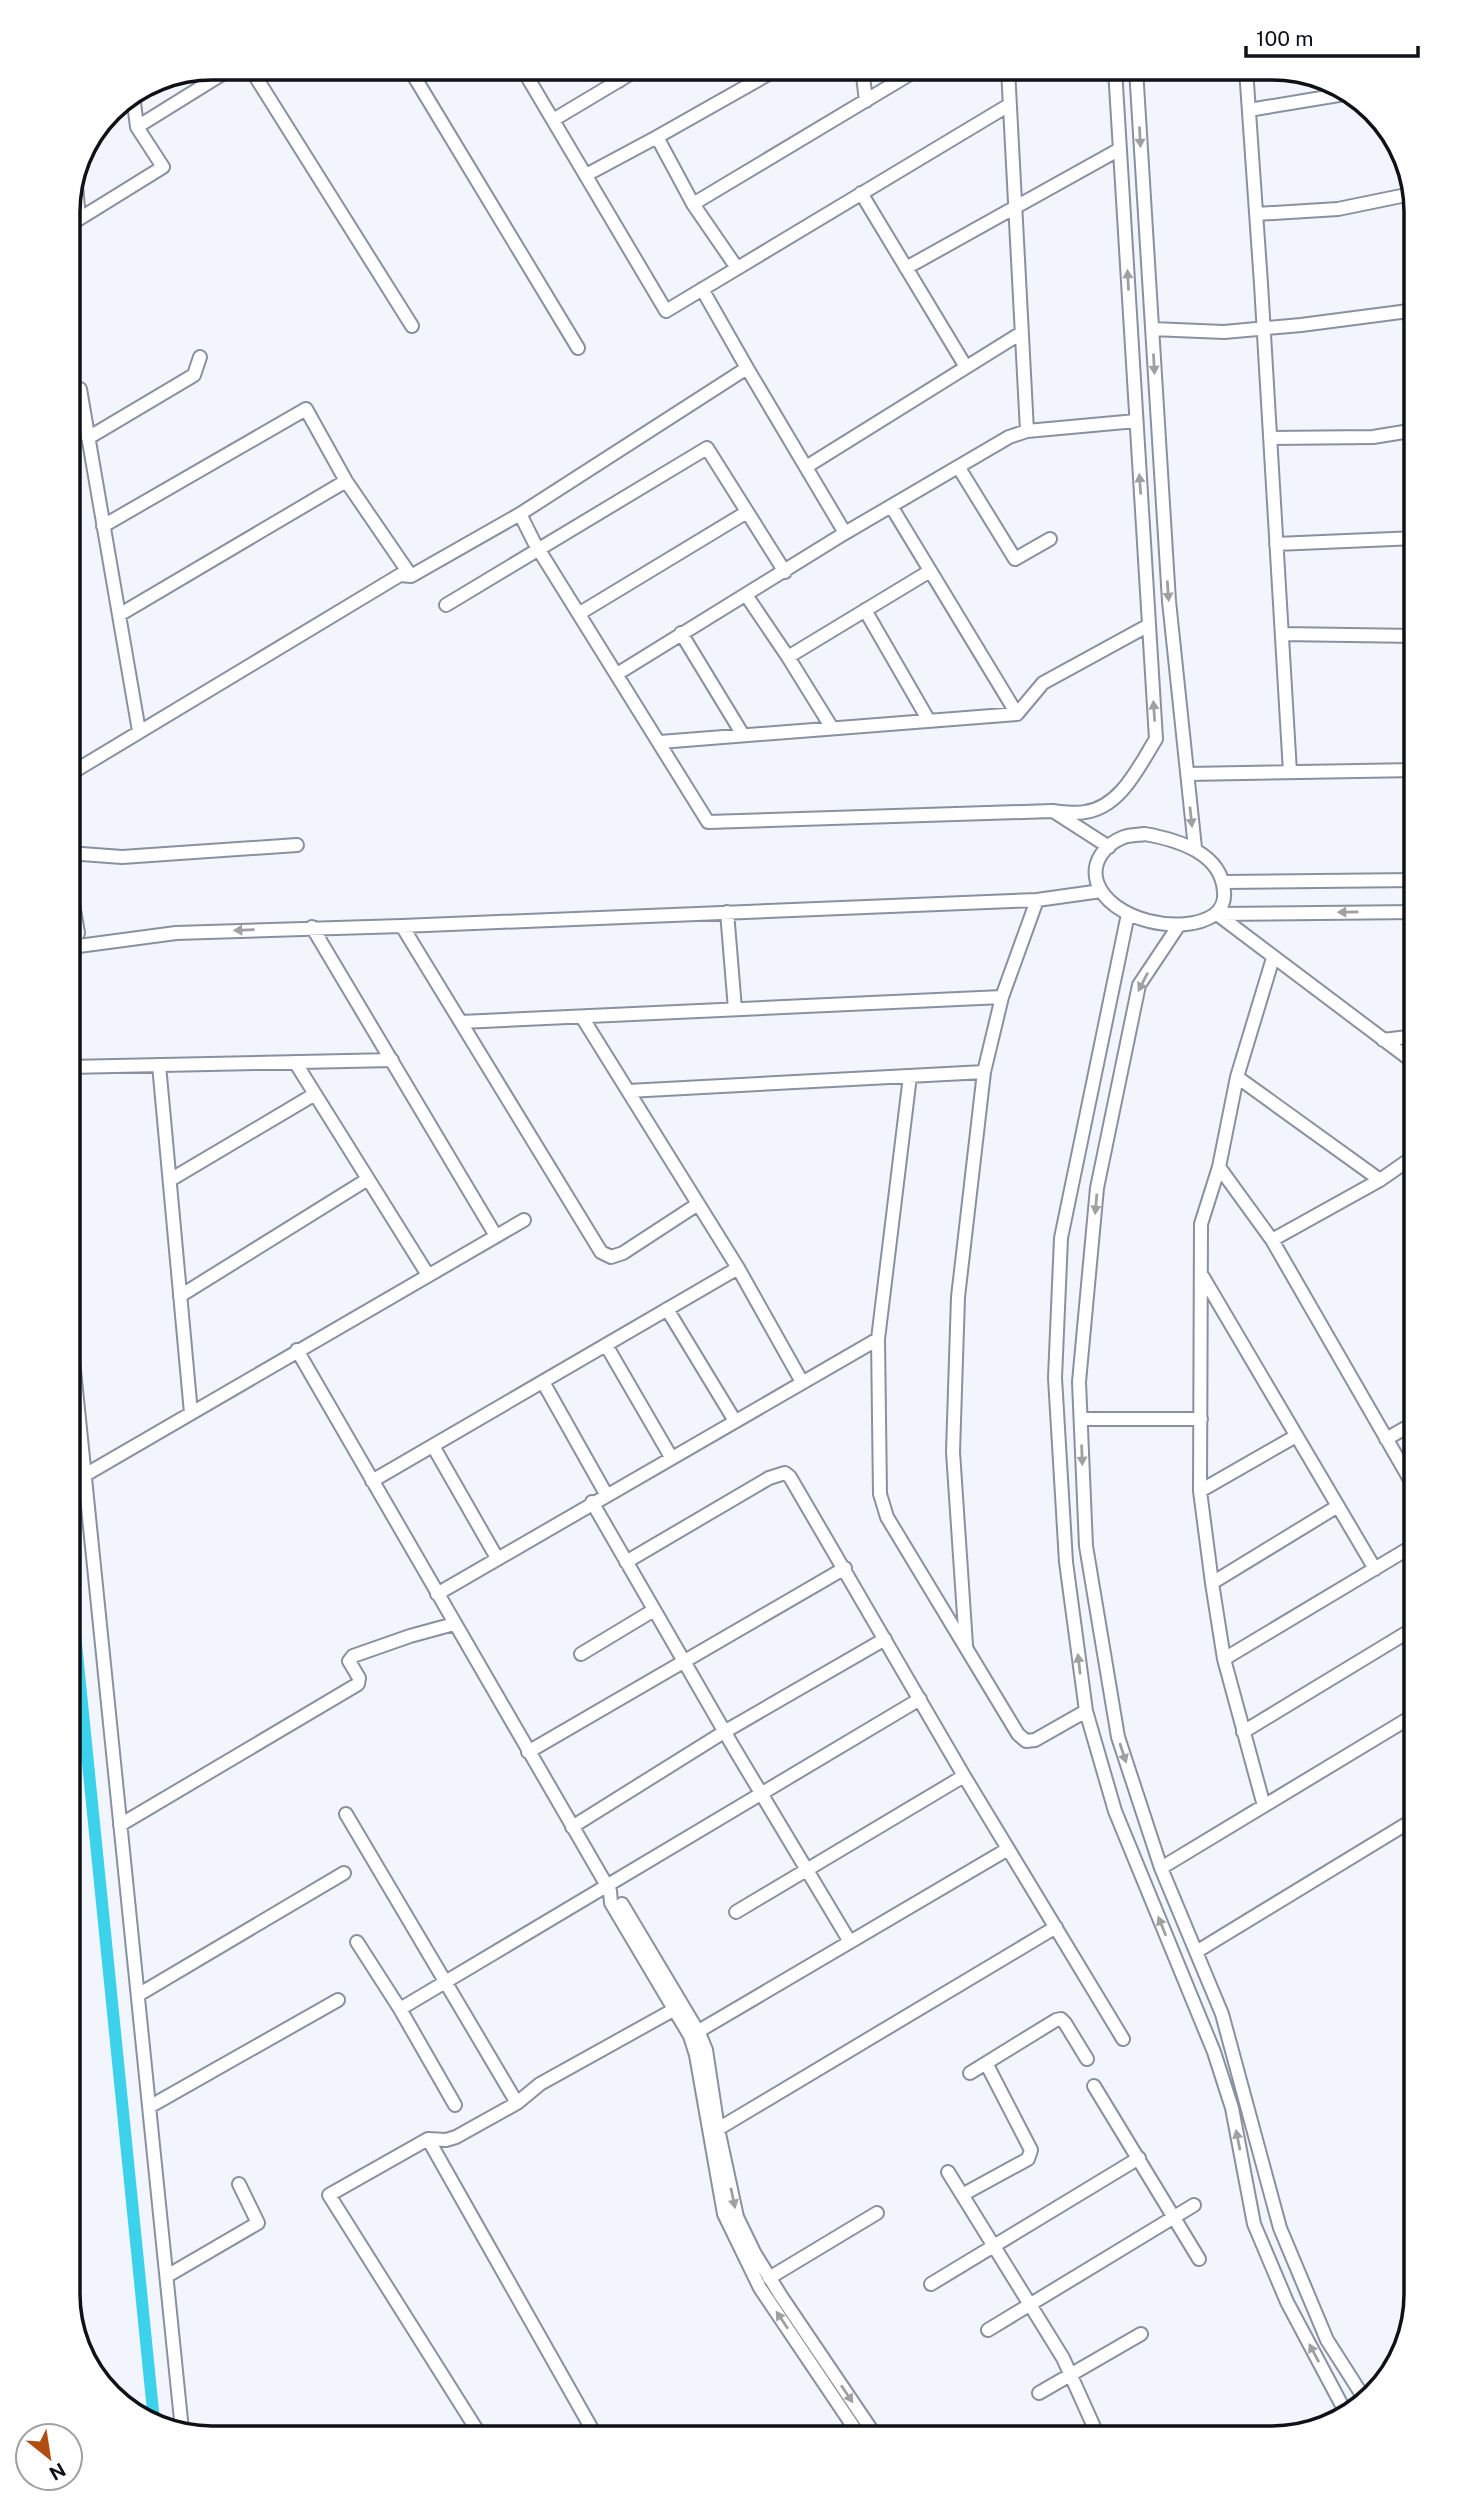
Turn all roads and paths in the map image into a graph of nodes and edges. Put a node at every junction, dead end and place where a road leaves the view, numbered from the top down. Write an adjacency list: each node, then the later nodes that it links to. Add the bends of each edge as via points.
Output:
1 (211, 81): 19 (street)
2 (258, 81): 33 (street)
3 (417, 81): 37 (street)
4 (530, 81): 18 (street)
5 (619, 81): 18 (street)
6 (756, 81): 20 (street)
7 (864, 81): 14 (street)
8 (899, 81): 14 (street)
9 (1008, 81): 15 (street)
10 (1116, 81): 21 (street)
11 (1137, 81): 34 (street, one-way to 34)
12 (1247, 81): 17 (street)
13 (1333, 96): 17 (street)
14 (866, 101): 25 (street)
15 (1009, 105): 23 (street); 26 (street)
16 (134, 107): 19 (street)
17 (1249, 110): 27 (street)
18 (553, 120): 22 (street)
19 (137, 127): 28 (street, via 163,167)
20 (657, 138): 22 (street); 25 (street)
21 (1120, 149): 26 (street); 42 (street, one-way to 21)
22 (586, 175): 31 (street, via 666,311)
23 (861, 194): 29 (street); 30 (street)
24 (1402, 196): 27 (street, via 1338,209)
25 (693, 204): 29 (street)
26 (1015, 208): 30 (street); 36 (street)
27 (1256, 214): 35 (street)
28 (81, 218)
29 (737, 268): 31 (street)
30 (906, 268): 39 (street)
31 (702, 289): 40 (street)
32 (1404, 312): 35 (street)
33 (412, 326)
34 (1152, 329): 35 (street); 82 (street, one-way to 82, via 1169,601)
35 (1264, 329): 46 (street)
36 (1021, 333): 39 (street); 43 (street)
37 (578, 348)
38 (200, 357): 45 (street, via 194,375)
39 (966, 367): 47 (street)
40 (747, 368): 47 (street); 52 (street)
41 (81, 394): 45 (street)
42 (1136, 421): 43 (street); 67 (street, one-way to 42)
43 (1027, 431): 48 (street)
44 (1404, 432): 46 (street, via 1373,437)
45 (88, 438): 53 (street)
46 (1270, 438): 57 (street)
47 (806, 467): 54 (street)
48 (959, 468): 50 (street); 55 (street, via 1015,559)
49 (346, 481): 53 (street, via 306,409); 61 (street); 66 (street)
50 (891, 506): 54 (street); 59 (street)
51 (747, 512): 58 (street, via 707,448); 60 (street); 65 (street)
52 (520, 514): 58 (street); 61 (street)
53 (103, 526): 66 (street)
54 (845, 533): 60 (street)
55 (1050, 539)
56 (1404, 539): 57 (street)
57 (1276, 544): 69 (street)
58 (539, 549): 63 (street); 65 (street)
59 (930, 571): 64 (street); 73 (street)
60 (785, 572): 62 (street)
61 (411, 576): 76 (street, via 400,575)
62 (746, 595): 68 (street); 71 (street)
63 (446, 605)
64 (865, 610): 71 (street); 74 (street)
65 (580, 613): 72 (street)
66 (119, 615): 76 (street)
67 (1149, 625): 73 (street, via 1042,683); 83 (street, one-way to 67, via 1087,812 1106,803 1127,787 1156,739)
68 (681, 634): 72 (street); 77 (street)
69 (1282, 634): 70 (street); 81 (street)
70 (1404, 636)
71 (788, 657): 75 (street)
72 (617, 674): 78 (street)
73 (1017, 714): 74 (street)
74 (929, 721): 75 (street)
75 (832, 728): 77 (street)
76 (139, 731): 79 (street)
77 (743, 735): 78 (street)
78 (660, 741): 83 (street, via 708,822)
79 (81, 767)
80 (1404, 769): 81 (street)
81 (1290, 772): 82 (street)
82 (1187, 774): 86 (street, one-way to 86)
83 (1052, 811): 85 (street)
84 (297, 845): 87 (street, via 122,857)
85 (1109, 847): 86 (street, via 1123,837 1145,834); 90 (street, via 1095,870)
86 (1195, 848): 89 (street)
87 (81, 854)
88 (1404, 880): 89 (street)
89 (1224, 882): 95 (street, via 1225,900)
90 (1101, 891): 91 (street); 94 (street)
91 (1037, 900): 92 (street); 101 (street)
92 (727, 912): 97 (street); 102 (street)
93 (1404, 912): 95 (street, one-way to 95)
94 (1128, 914): 96 (street); 169 (street, one-way to 94, via 1066,1562 1055,1378 1061,1238)
95 (1217, 914): 96 (street, via 1199,923); 100 (street)
96 (1179, 925): 137 (street, one-way to 137, via 1139,985 1097,1188 1079,1382)
97 (401, 926): 98 (street); 104 (street)
98 (312, 928): 99 (street, one-way to 99, via 176,933); 108 (street)
99 (81, 947)
100 (1273, 958): 106 (street); 114 (street)
101 (1002, 997): 102 (street); 112 (street)
102 (735, 1009): 103 (street)
103 (582, 1017): 104 (street); 115 (street)
104 (461, 1022): 122 (street, via 601,1252 611,1257 623,1253)
105 (1404, 1037): 106 (street)
106 (1383, 1040): 107 (street)
107 (1404, 1055)
108 (392, 1060): 109 (street); 124 (street)
109 (295, 1062): 110 (street); 116 (street)
110 (159, 1065): 111 (street); 120 (street)
111 (81, 1067)
112 (984, 1072): 113 (street); 164 (street, via 958,1310 953,1452)
113 (910, 1076): 115 (street); 131 (street)
114 (1237, 1077): 118 (street); 121 (street)
115 (628, 1091): 122 (street)
116 (315, 1094): 119 (street); 120 (street)
117 (1404, 1163): 121 (street)
118 (1219, 1167): 125 (street); 127 (street, via 1201,1224)
119 (368, 1179): 128 (street); 129 (street)
120 (170, 1180): 129 (street)
121 (1380, 1180): 125 (street)
122 (698, 1204): 126 (street)
123 (524, 1220): 124 (street)
124 (496, 1236): 128 (street)
125 (1272, 1240): 143 (street)
126 (738, 1268): 130 (street); 135 (street)
127 (1201, 1274): 138 (street); 142 (street)
128 (428, 1275): 133 (street)
129 (180, 1296): 136 (street)
130 (667, 1309): 132 (street); 139 (street)
131 (878, 1339): 135 (street); 164 (street, via 880,1494 887,1517)
132 (606, 1345): 134 (street); 145 (street)
133 (297, 1350): 136 (street); 148 (street)
134 (543, 1382): 144 (street); 150 (street)
135 (802, 1382): 139 (street)
136 (191, 1413): 147 (street)
137 (1081, 1419): 138 (street); 182 (street, one-way to 182, via 1086,1546 1118,1737)
138 (1201, 1419): 149 (street)
139 (735, 1421): 145 (street)
140 (1404, 1428): 143 (street)
141 (80, 1431): 147 (street)
142 (1296, 1436): 149 (street); 152 (street)
143 (1386, 1438): 146 (street)
144 (433, 1446): 148 (street); 154 (street)
145 (671, 1457): 150 (street)
146 (1404, 1469)
147 (85, 1475): 178 (street)
148 (372, 1481): 159 (street)
149 (1200, 1491): 158 (street)
150 (606, 1494): 151 (street)
151 (592, 1503): 154 (street); 155 (street)
152 (1338, 1506): 157 (street); 158 (street)
153 (1404, 1551): 157 (street)
154 (497, 1558): 159 (street)
155 (626, 1562): 156 (street, via 785,1473); 160 (street)
156 (845, 1568): 163 (street); 167 (street)
157 (1375, 1569): 166 (street)
158 (1212, 1583): 166 (street)
159 (437, 1594): 161 (street)
160 (654, 1610): 165 (street); 167 (street)
161 (454, 1624): 173 (street); 178 (street, via 353,1656 349,1661 358,1684)
162 (1404, 1635): 172 (street)
163 (885, 1639): 168 (street); 171 (street)
164 (966, 1648): 169 (street, via 1026,1741)
165 (581, 1654)
166 (1224, 1659): 172 (street)
167 (684, 1662): 171 (street); 173 (street)
168 (920, 1699): 174 (street); 175 (street)
169 (1086, 1711): 225 (street, one-way to 169, via 1287,2302 1254,2224 1232,2108 1214,2052 1115,1811)
170 (1404, 1721): 176 (street)
171 (724, 1732): 175 (street); 180 (street)
172 (1243, 1732): 176 (street)
173 (528, 1752): 180 (street)
174 (964, 1776): 181 (street); 183 (street)
175 (761, 1794): 183 (street); 185 (street)
176 (1264, 1805): 182 (street)
177 (346, 1814): 191 (street)
178 (120, 1825): 192 (street)
179 (1404, 1825): 190 (street)
180 (572, 1827): 185 (street)
181 (1008, 1849): 187 (street); 189 (street)
182 (1161, 1868): 190 (street)
183 (807, 1871): 186 (street); 189 (street)
184 (344, 1873): 192 (street)
185 (608, 1889): 191 (street); 195 (street, via 611,1903); 196 (street, via 617,1897)
186 (736, 1912)
187 (1056, 1927): 197 (street); 205 (street)
188 (357, 1942): 194 (street)
189 (850, 1942): 196 (street)
190 (1196, 1952): 223 (street, via 1222,2014 1280,2228 1327,2340)
191 (447, 1982): 194 (street); 202 (street)
192 (138, 1995): 204 (street)
193 (338, 2000): 204 (street)
194 (400, 2009): 203 (street)
195 (675, 2009): 196 (street); 202 (street, via 540,2084)
196 (695, 2035): 205 (street, via 706,2050); 229 (street, one-way to 196, via 760,2288 724,2214)
197 (1123, 2039)
198 (1087, 2059): 199 (street, via 1060,2019)
199 (986, 2063): 200 (street); 210 (street, via 1031,2155)
200 (970, 2073)
201 (1094, 2086): 207 (street)
202 (517, 2103): 206 (street, via 456,2137)
203 (454, 2105)
204 (149, 2107): 216 (street)
205 (719, 2129): 217 (street, one-way to 217, via 737,2217)
206 (428, 2139): 227 (street, via 329,2195); 228 (street)
207 (1139, 2158): 213 (street); 214 (street)
208 (948, 2172): 210 (street)
209 (239, 2183): 216 (street, via 258,2222)
210 (962, 2195): 214 (street)
211 (1194, 2205): 213 (street)
212 (877, 2213): 217 (street)
213 (1175, 2217): 215 (street); 219 (street)
214 (995, 2247): 218 (street); 219 (street)
215 (1199, 2259)
216 (167, 2276): 226 (street)
217 (769, 2278): 230 (street, one-way to 230)
218 (930, 2284)
219 (1030, 2305): 220 (street); 222 (street)
220 (988, 2330)
221 (1141, 2334): 222 (street)
222 (1071, 2375): 224 (street); 231 (street)
223 (1359, 2392)
224 (1039, 2393)
225 (1342, 2405)
226 (182, 2422)
227 (474, 2425)
228 (590, 2425)
229 (853, 2426)
230 (869, 2426)
231 (1094, 2426)

